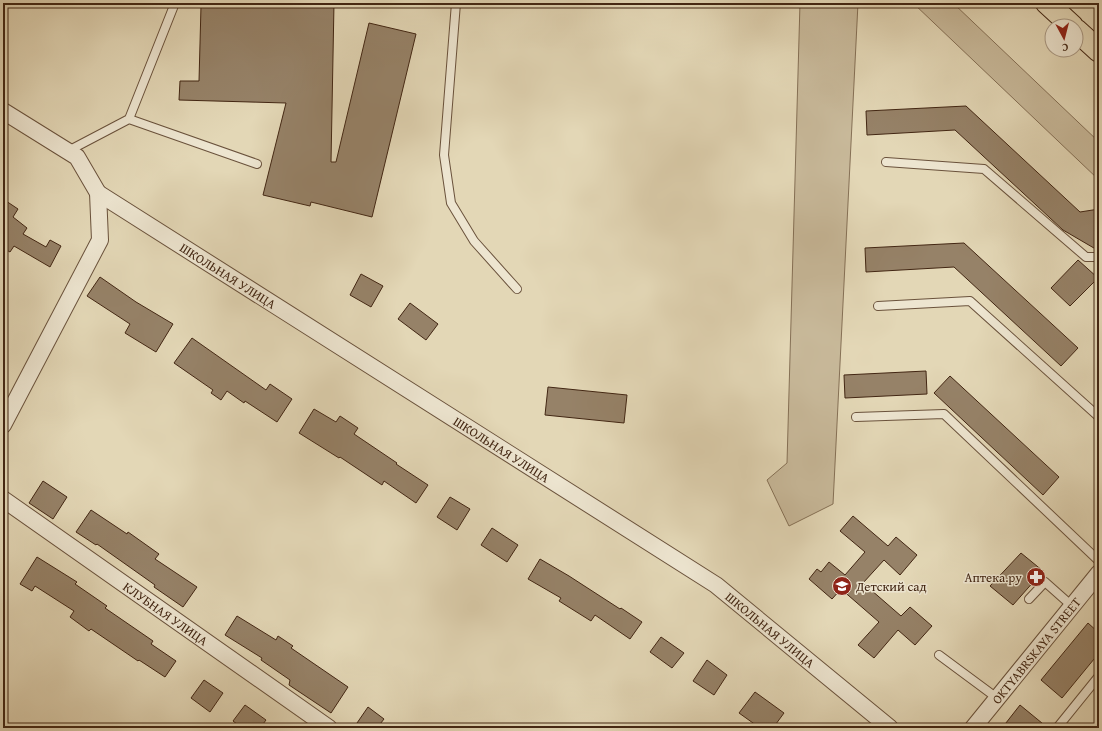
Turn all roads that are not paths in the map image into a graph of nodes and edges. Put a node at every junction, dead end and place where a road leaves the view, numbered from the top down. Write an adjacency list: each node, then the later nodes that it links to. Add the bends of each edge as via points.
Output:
1 (175, 3): 8 (lane)
2 (456, 3): 14 (lane, via 444,155 451,204 474,241)
3 (1047, 3): 4 (main road)
4 (1063, 18)
5 (1084, 37): 6 (main road)
6 (1099, 50)
7 (3, 111): 9 (street, ШКОЛЬНАЯ УЛИЦА)
8 (129, 119): 9 (lane); 11 (lane)
9 (68, 151): 12 (street, ШКОЛЬНАЯ УЛИЦА, via 78,157)
10 (886, 162): 13 (lane, via 984,169 1086,257)
11 (257, 164)
12 (98, 192): 18 (street, ШКОЛЬНАЯ УЛИЦА, via 100,240); 28 (street, ШКОЛЬНАЯ УЛИЦА, via 716,585)
13 (1099, 257)
14 (516, 289)
15 (878, 306): 17 (lane, via 970,301)
16 (856, 418): 20 (lane, via 944,414)
17 (1099, 418)
18 (3, 425)
19 (3, 499): 27 (street, КЛУБНАЯ УЛИЦА)
20 (1099, 561)
21 (1099, 573): 23 (street, OKTYABRSKAYA STREET)
22 (1029, 599): 23 (lane, via 1045,582)
23 (1072, 606): 26 (street, OKTYABRSKAYA STREET)
24 (939, 655): 26 (lane)
25 (1099, 676): 30 (lane)
26 (997, 698): 29 (street, OKTYABRSKAYA STREET)
27 (330, 728)
28 (890, 728)
29 (973, 728)
30 (1057, 728)

